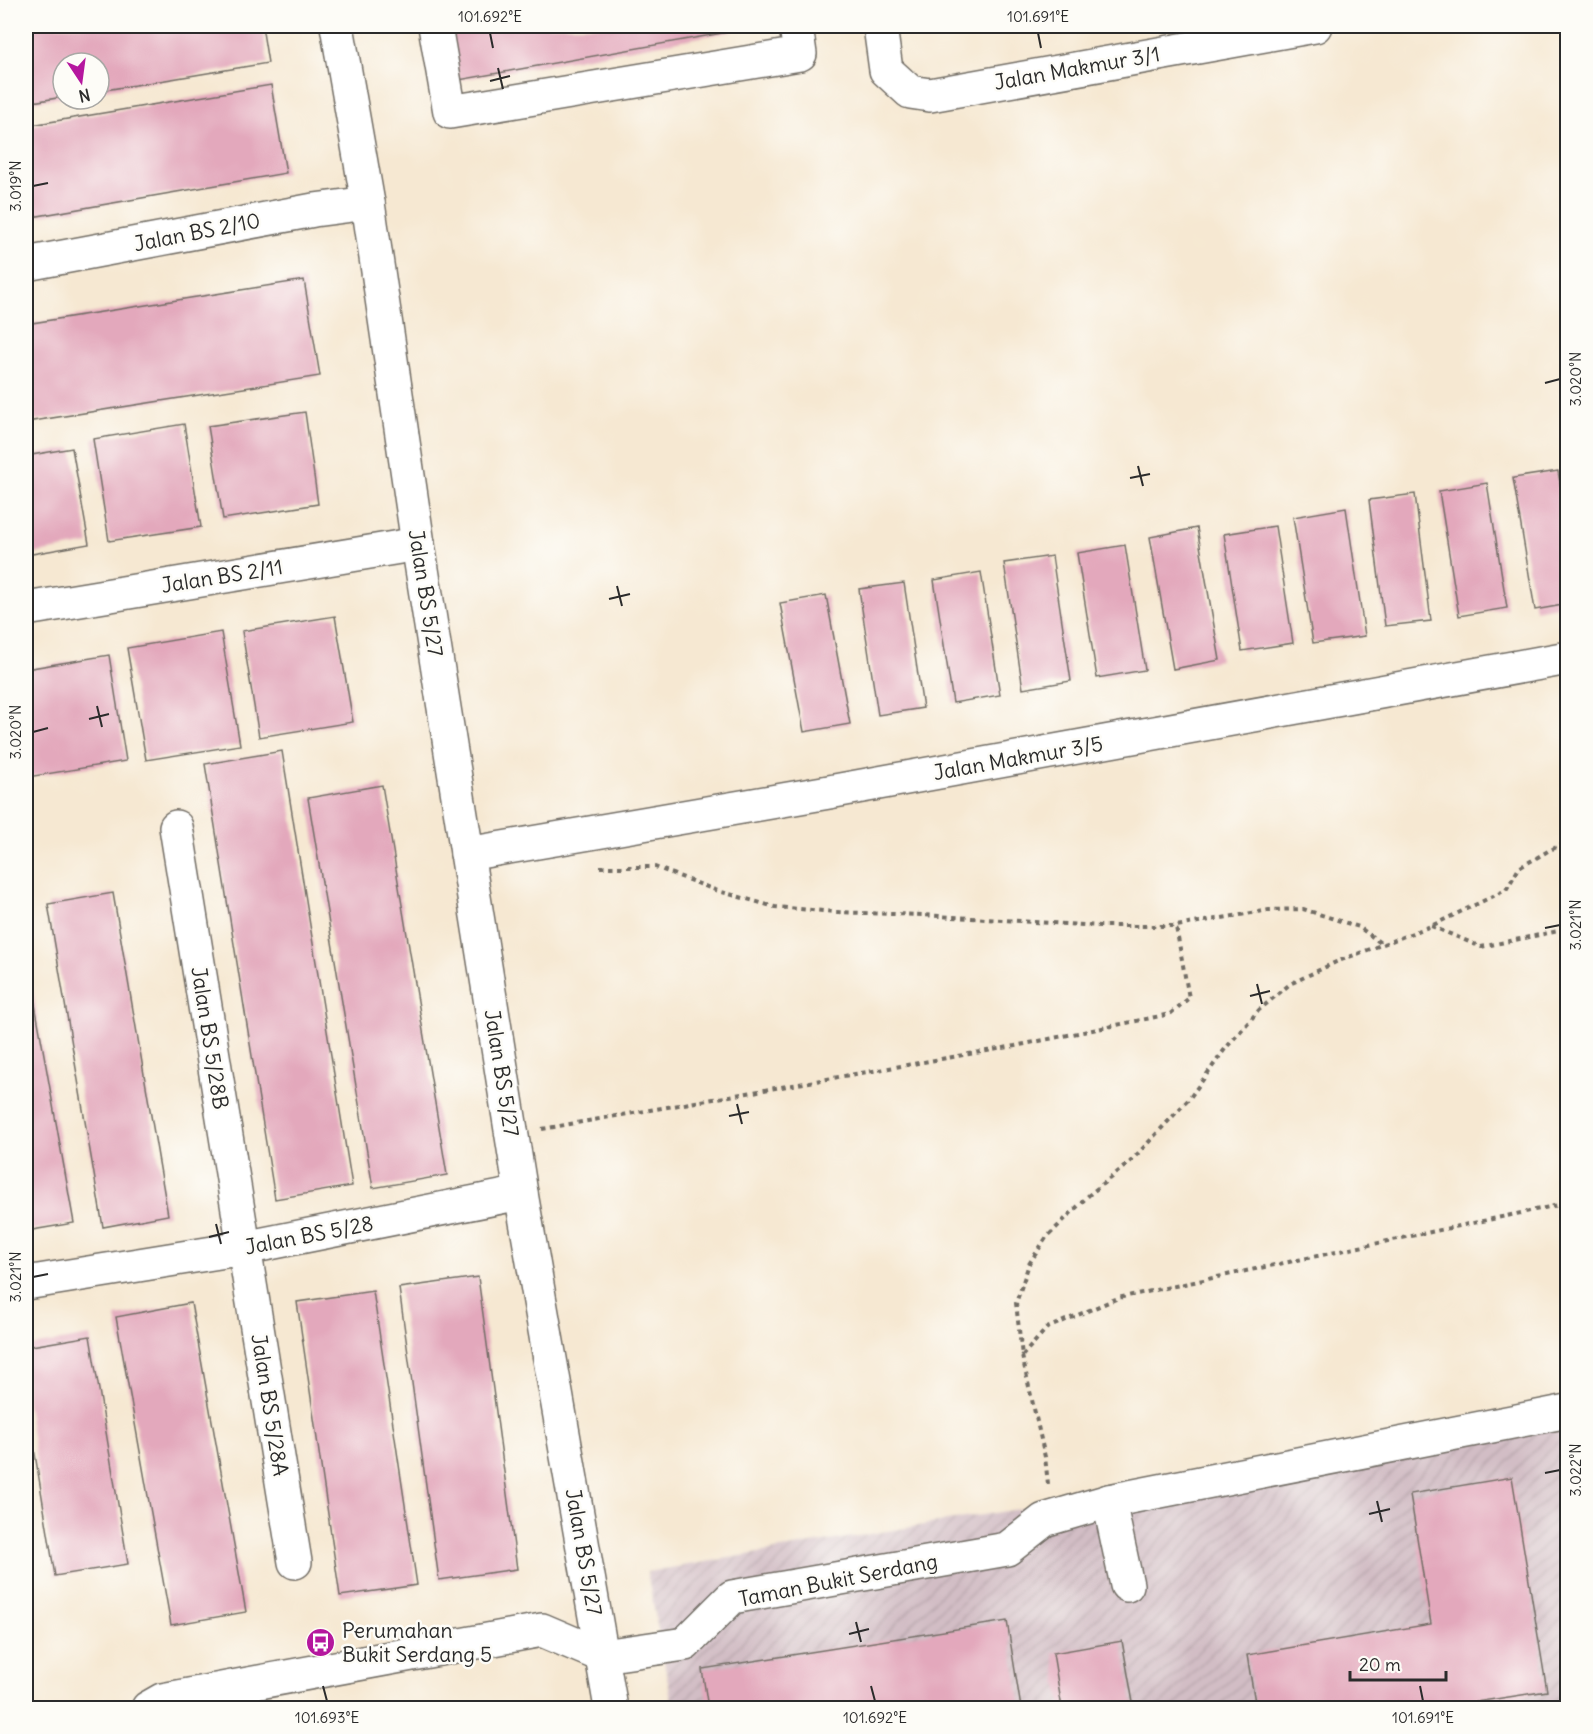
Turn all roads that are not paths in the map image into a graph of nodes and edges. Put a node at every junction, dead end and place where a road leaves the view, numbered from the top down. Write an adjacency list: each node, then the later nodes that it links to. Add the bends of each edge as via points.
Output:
1 (337, 26): 6 (street, Jalan BS 5/27)
2 (435, 26): 3 (street, via 450,112 800,54)
3 (796, 26)
4 (880, 26): 5 (street, Jalan Makmur 3/1, via 886,69 910,92 930,95)
5 (1315, 26)
6 (368, 203): 7 (street, Jalan BS 2/10); 8 (street, Jalan BS 5/27)
7 (26, 264)
8 (418, 544): 9 (street, Jalan BS 2/11); 12 (street, Jalan BS 5/27)
9 (26, 609)
10 (1568, 658): 12 (street, Jalan Makmur 3/5)
11 (176, 827): 14 (street, Jalan BS 5/28B)
12 (467, 854): 13 (street, Jalan BS 5/27)
13 (521, 1193): 14 (street, Jalan BS 5/28); 20 (street, Jalan BS 5/27)
14 (244, 1248): 15 (street, Jalan BS 5/28); 18 (street, Jalan BS 5/28A)
15 (26, 1283)
16 (1568, 1411): 17 (street)
17 (1109, 1501): 19 (street); 20 (street, Taman Bukit Serdang, via 1044,1520 1007,1549 732,1597 685,1644)
18 (295, 1562)
19 (1127, 1585)
20 (603, 1656): 21 (street, Jalan BS 5/27, via 542,1629 162,1700); 22 (street)
21 (148, 1708)
22 (611, 1708)

